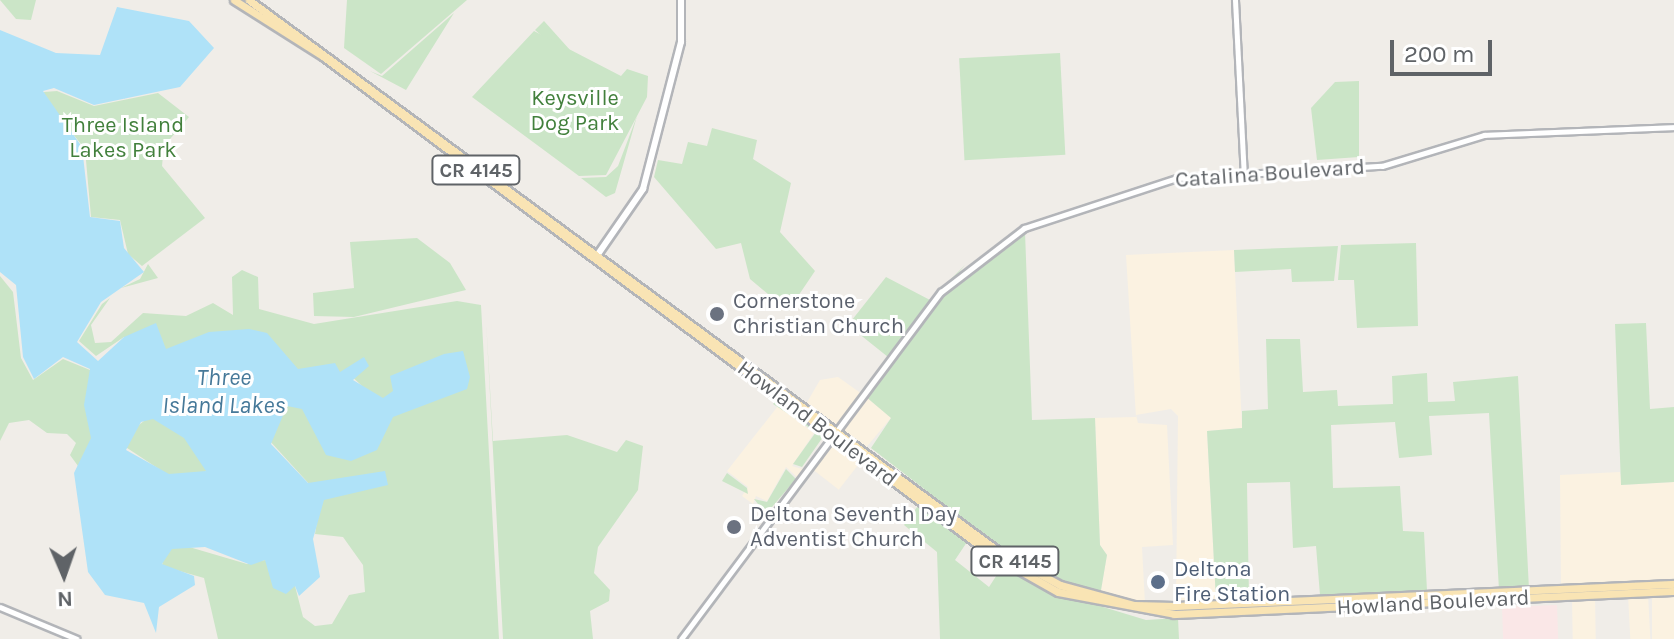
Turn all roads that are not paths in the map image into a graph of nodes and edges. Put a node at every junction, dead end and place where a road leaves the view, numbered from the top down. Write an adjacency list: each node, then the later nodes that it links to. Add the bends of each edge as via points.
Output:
1 (234, 0): 6 (main road, Howland Boulevard / CR 4145)
2 (249, 0): 5 (main road, Howland Boulevard / CR 4145)
3 (681, 0): 9 (main road, via 681,42 643,189)
4 (1235, 0): 8 (street)
5 (267, 10): 6 (main road); 9 (main road, Howland Boulevard / CR 4145)
6 (257, 11): 9 (main road, Howland Boulevard / CR 4145)
7 (1674, 127): 8 (street, Catalina Boulevard, via 1484,135 1382,166)
8 (1244, 175): 10 (street, Catalina Boulevard, via 1160,181 1043,219 995,245 941,292)
9 (597, 256): 10 (main road, Howland Boulevard / CR 4145)
10 (835, 432): 11 (main road, Howland Boulevard / CR 4145, via 1014,561 1079,592 1134,605); 12 (main road, Howland Boulevard / CR 4145, via 1011,567 1116,608 1203,613); 15 (street, Catalina Boulevard)
11 (1674, 584)
12 (1674, 591)
13 (0, 607): 14 (street)
14 (77, 639)
15 (681, 639)

